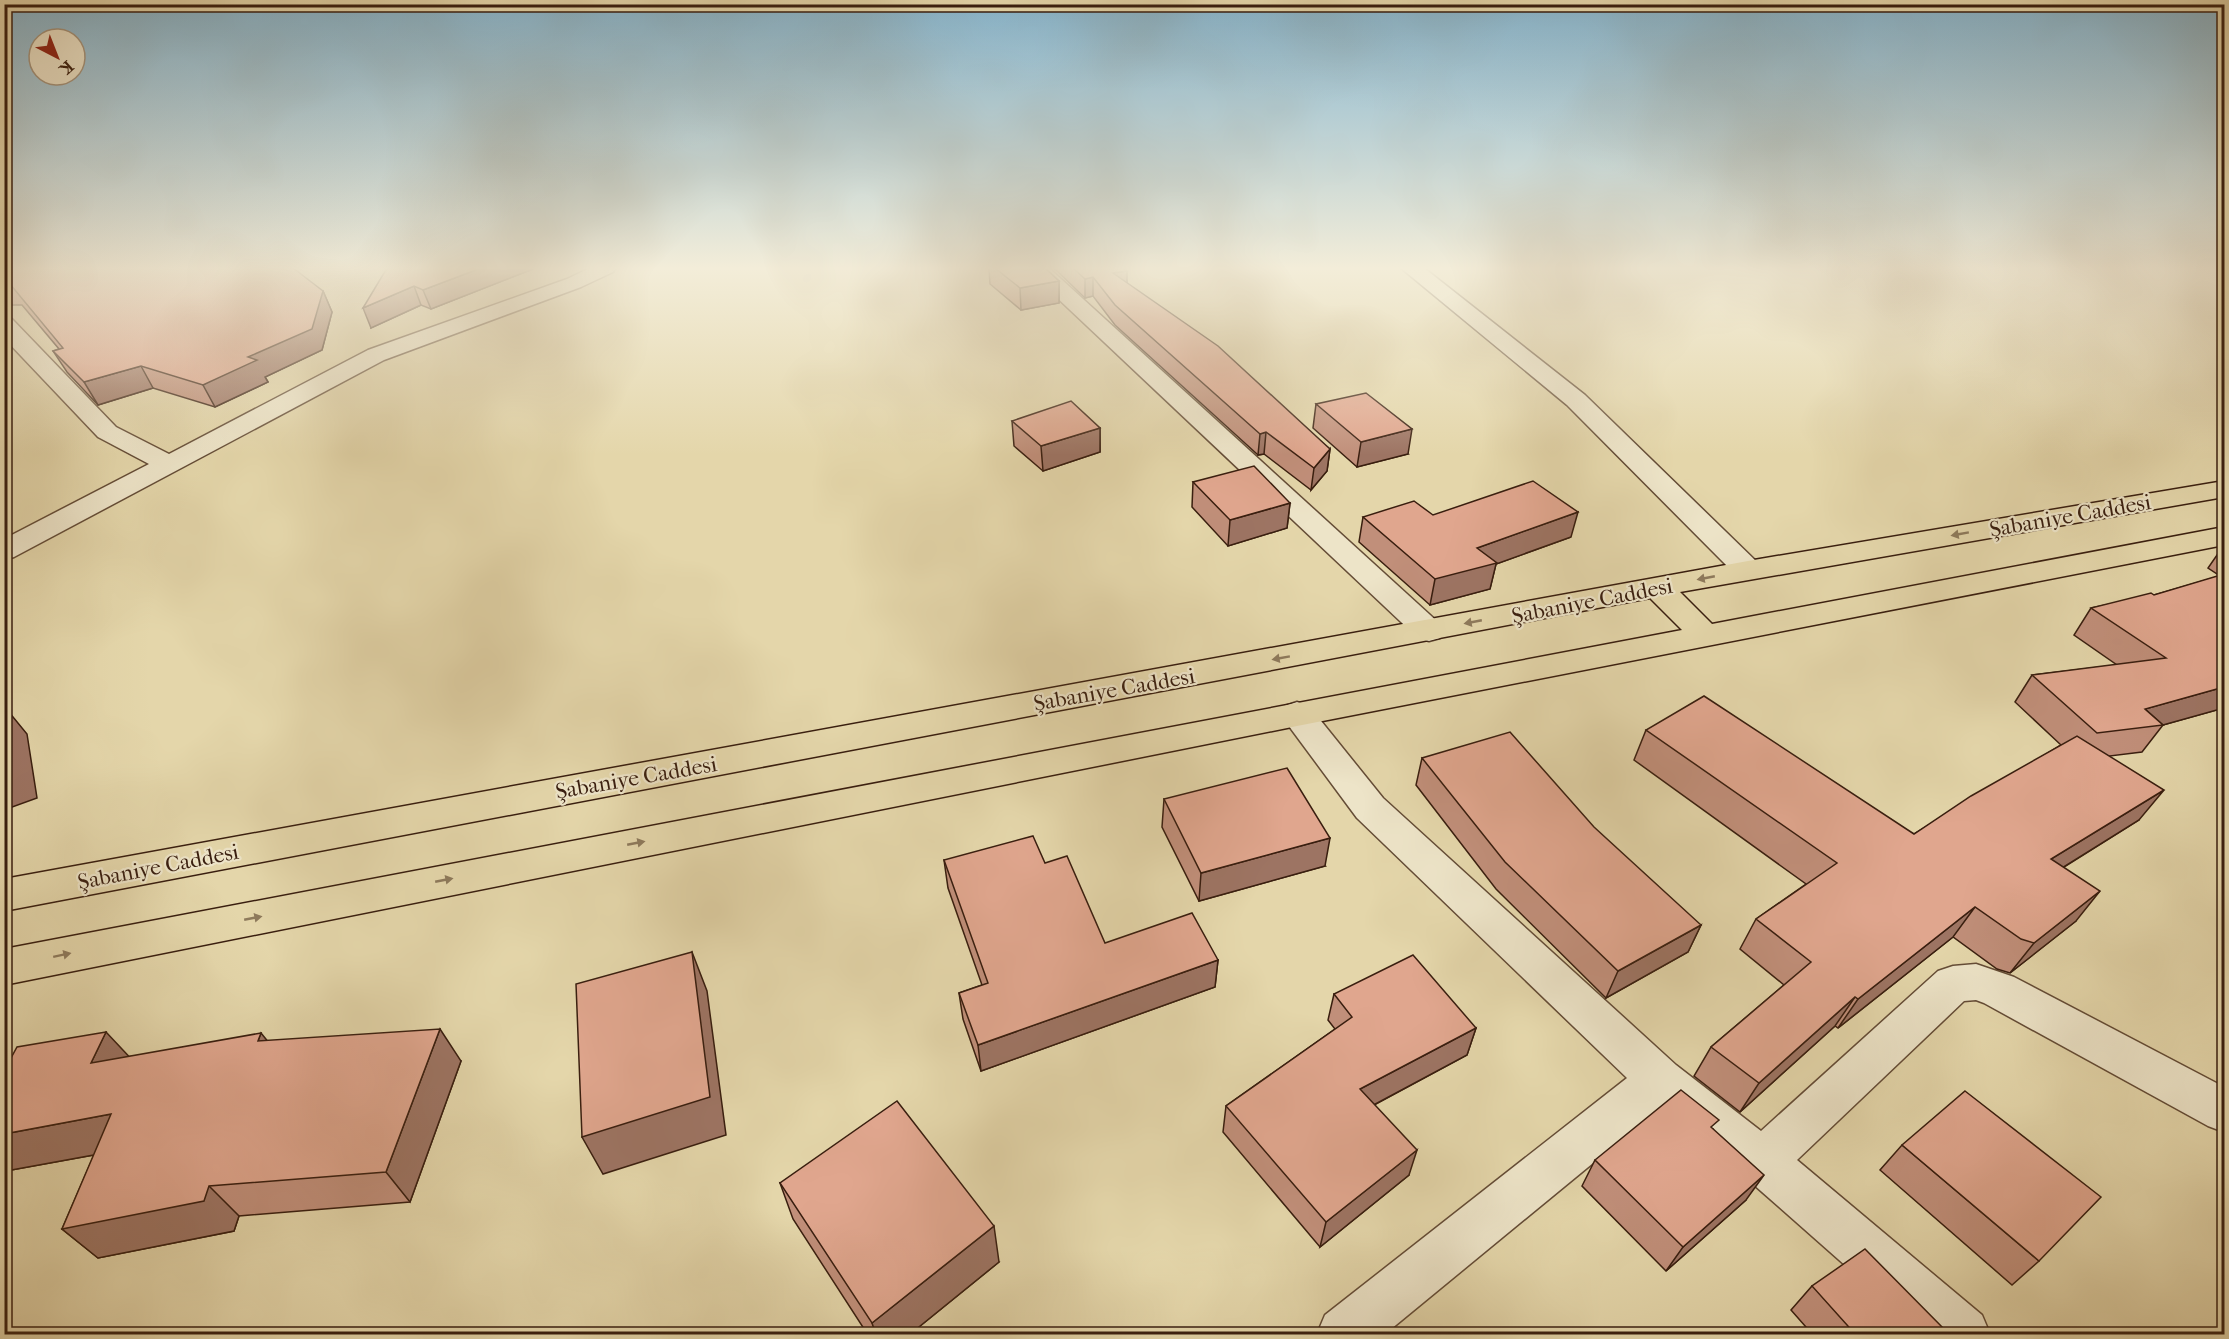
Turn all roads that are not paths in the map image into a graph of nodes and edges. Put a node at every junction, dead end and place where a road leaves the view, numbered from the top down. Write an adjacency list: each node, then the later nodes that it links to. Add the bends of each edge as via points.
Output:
1 (10, 330): 5 (street, via 107,432)
2 (443, 330): 5 (street, via 376,355)
3 (1104, 330): 11 (street)
4 (1489, 330): 9 (street, via 1576,400)
5 (169, 464): 8 (street)
6 (2224, 489): 9 (highway, Şabaniye Caddesi, one-way to 9)
7 (2224, 536): 12 (highway)
8 (4, 550)
9 (1748, 570): 10 (highway, Şabaniye Caddesi, one-way to 10)
10 (1658, 587): 11 (highway, Şabaniye Caddesi, one-way to 11); 12 (highway)
11 (1429, 631): 14 (highway, Şabaniye Caddesi, one-way to 14)
12 (1707, 637): 13 (highway)
13 (1297, 714): 15 (highway, one-way to 13); 16 (street, via 1370,808)
14 (4, 895)
15 (4, 967)
16 (1660, 1080): 18 (street); 19 (street)
17 (2224, 1111): 18 (street, via 1999,990 1976,982 1953,984)
18 (1762, 1161): 20 (street)
19 (1344, 1335)
20 (1963, 1335)

